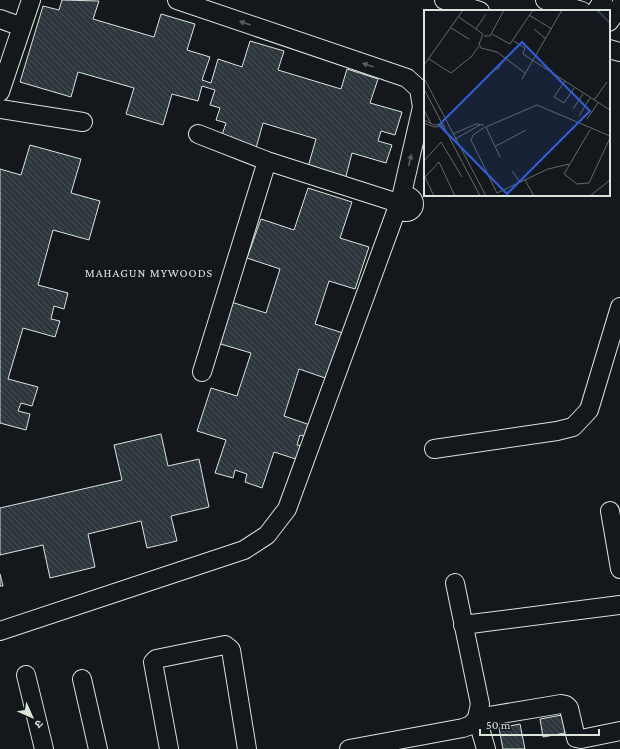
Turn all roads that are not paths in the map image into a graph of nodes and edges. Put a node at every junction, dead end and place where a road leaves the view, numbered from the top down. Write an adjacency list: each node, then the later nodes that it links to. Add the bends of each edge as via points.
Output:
1 (31, 0): 10 (street)
2 (177, 0): 18 (street, one-way to 2, via 422,107 418,89 407,78)
3 (444, 0): 6 (street)
4 (545, 0): 7 (street)
5 (603, 0): 8 (street)
6 (477, 10)
7 (579, 10)
8 (608, 10)
9 (0, 19): 10 (street)
10 (22, 27): 13 (street)
11 (610, 49): 12 (street)
12 (620, 52)
13 (0, 92)
14 (0, 109): 15 (street)
15 (83, 122)
16 (198, 134): 17 (street)
17 (267, 161): 18 (street); 20 (street)
18 (407, 200): 27 (street, via 287,509 267,535 244,550)
19 (620, 307): 21 (street, via 589,410 573,427)
20 (202, 372)
21 (434, 449)
22 (610, 511): 23 (street)
23 (620, 569)
24 (455, 583): 26 (street)
25 (620, 605): 26 (street)
26 (463, 625): 30 (street, via 480,704)
27 (0, 630)
28 (26, 675): 32 (street)
29 (82, 679): 33 (street)
30 (477, 718): 31 (street, via 561,704 569,708 576,738); 36 (street, via 463,728); 37 (street)
31 (620, 731)
32 (44, 749)
33 (98, 749)
34 (169, 749): 35 (street, via 153,662 156,659 225,645 231,650)
35 (247, 749)
36 (349, 749)
37 (486, 749)

